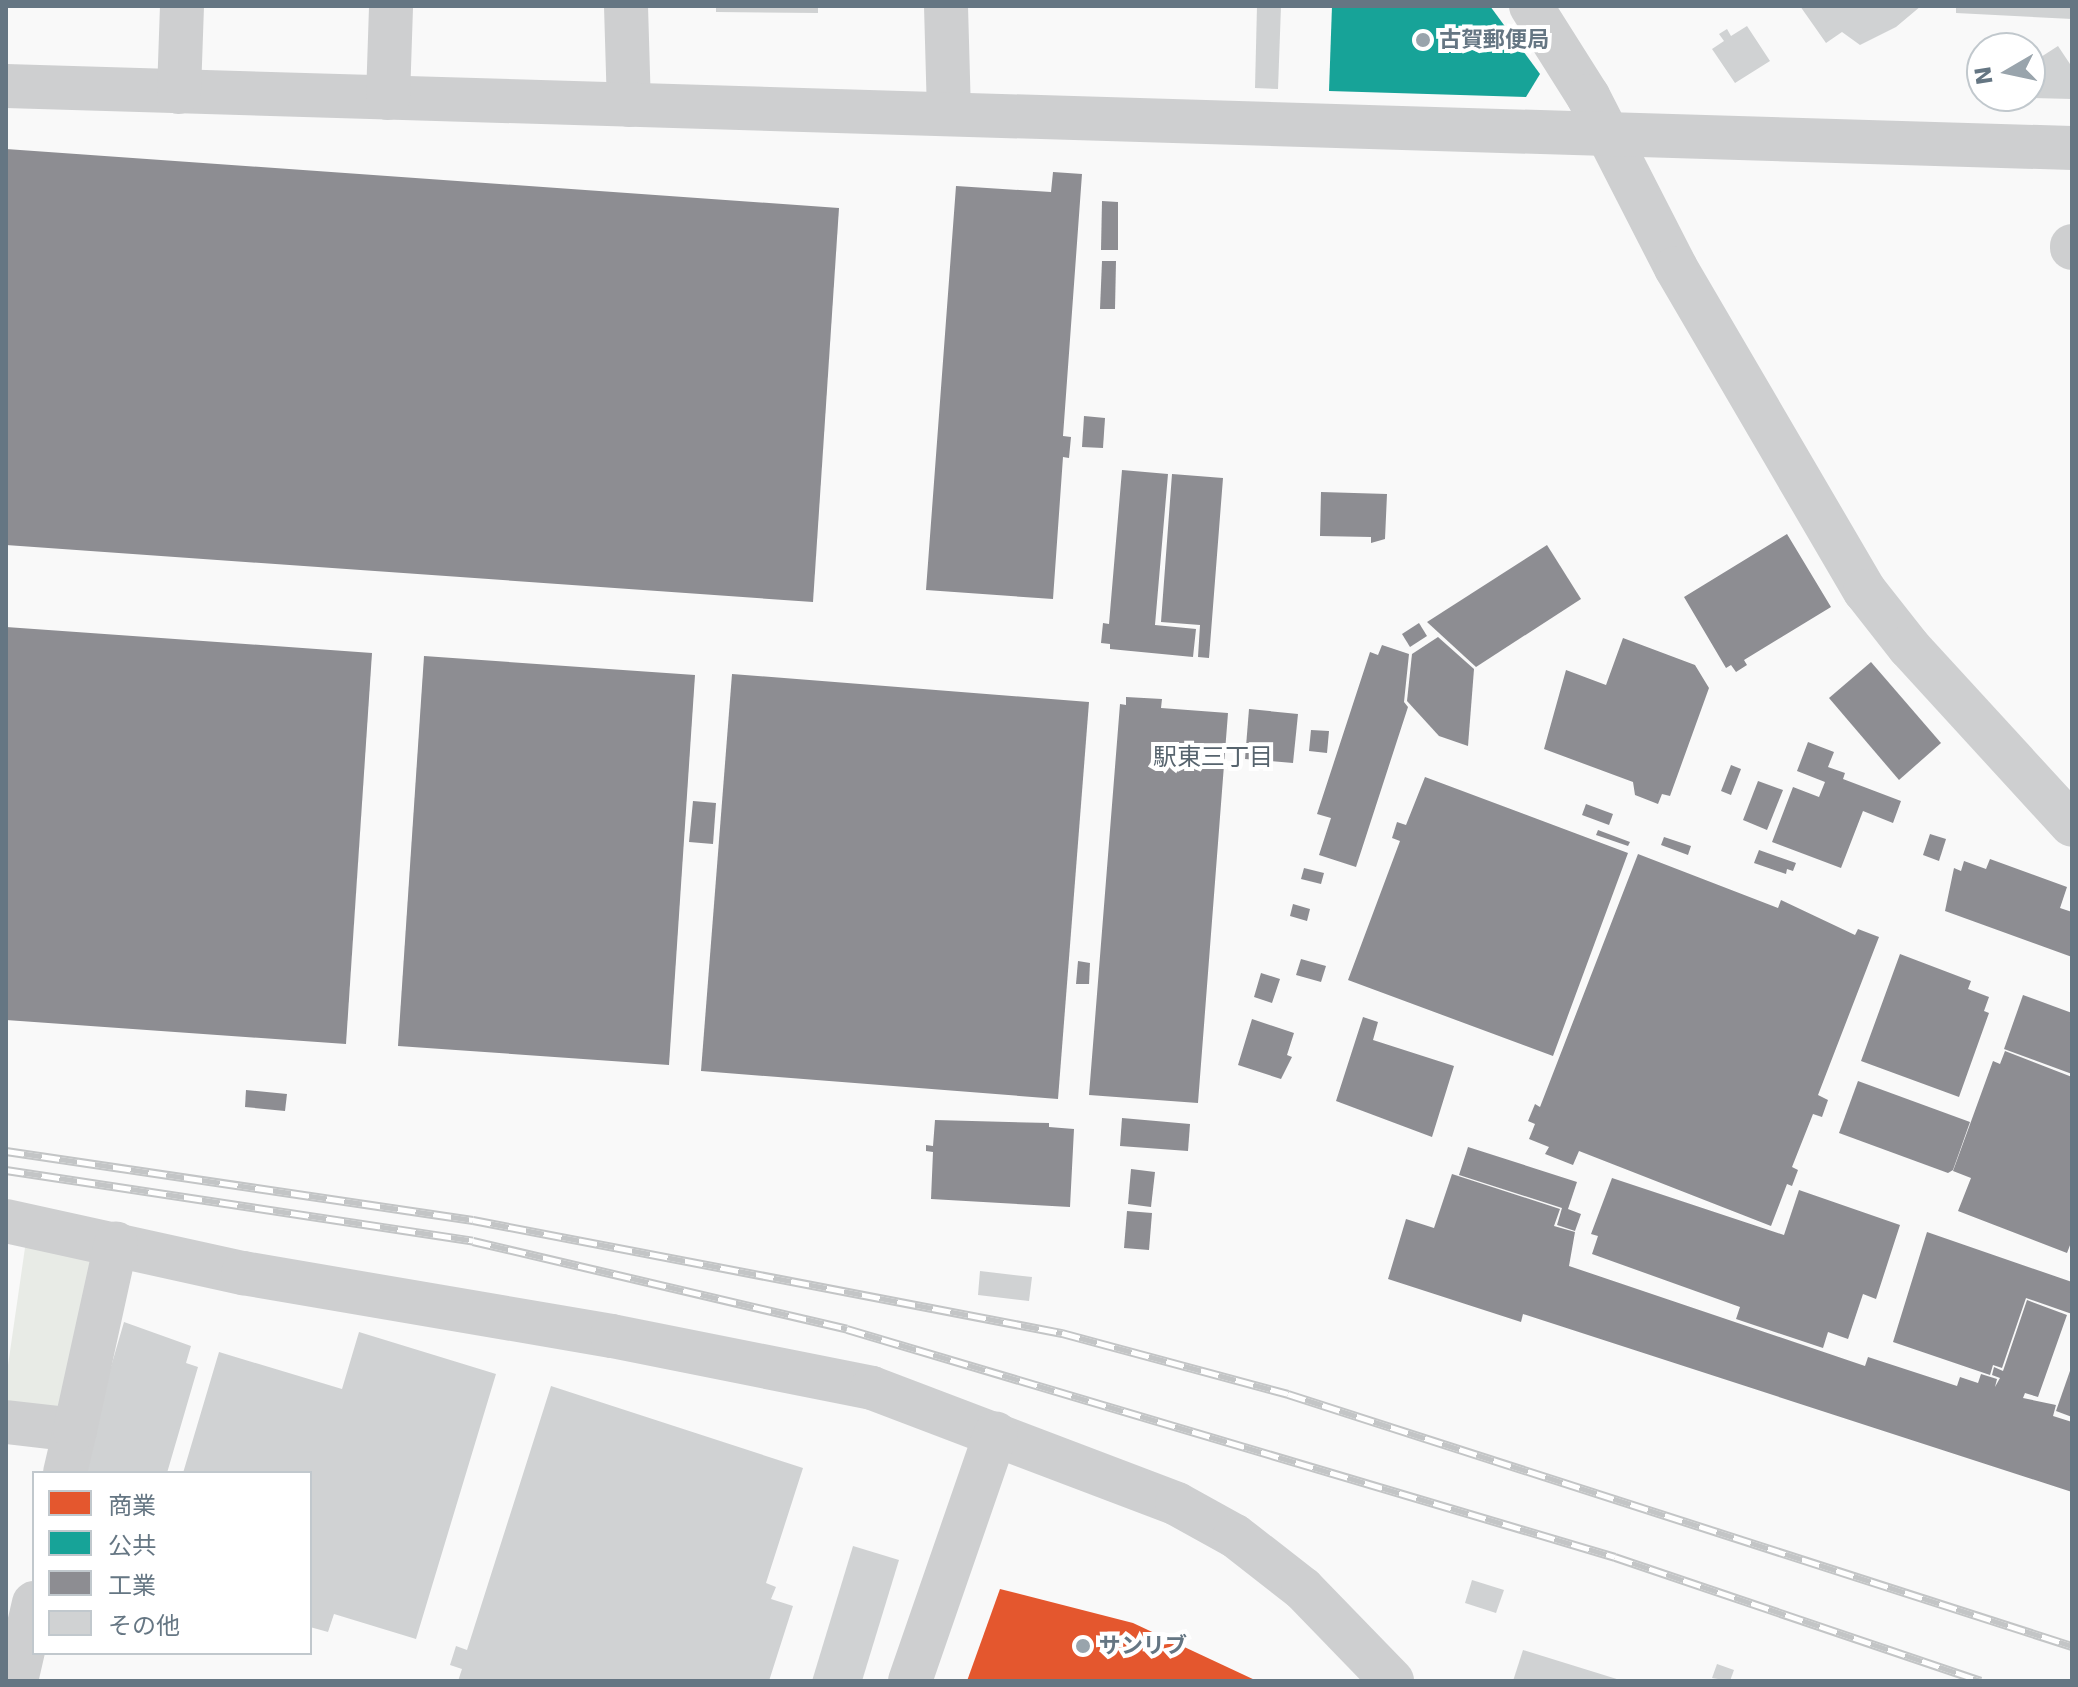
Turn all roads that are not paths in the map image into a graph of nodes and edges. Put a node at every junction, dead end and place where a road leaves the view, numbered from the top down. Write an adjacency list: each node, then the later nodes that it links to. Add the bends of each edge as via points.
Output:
1 (182, 6): 7 (street)
2 (391, 6): 8 (street)
3 (626, 6): 9 (street)
4 (946, 6): 10 (street)
5 (1531, 6): 11 (street, via 1588,96)
6 (6, 86): 7 (street)
7 (179, 92): 8 (street)
8 (388, 98): 9 (street)
9 (629, 105): 10 (street)
10 (949, 113): 11 (street)
11 (1603, 133): 12 (street); 13 (street, via 1865,591 1909,647)
12 (2072, 148)
13 (2072, 825)
14 (6, 1221): 15 (street)
15 (116, 1243): 17 (street); 18 (street, via 243,1273 612,1336 872,1388)
16 (6, 1422): 17 (street)
17 (75, 1430): 19 (street)
18 (996, 1433): 22 (street); 23 (street, via 1177,1504 1235,1536 1303,1589)
19 (65, 1471)
20 (32, 1610): 21 (street)
21 (13, 1676)
22 (910, 1681)
23 (1392, 1681)

